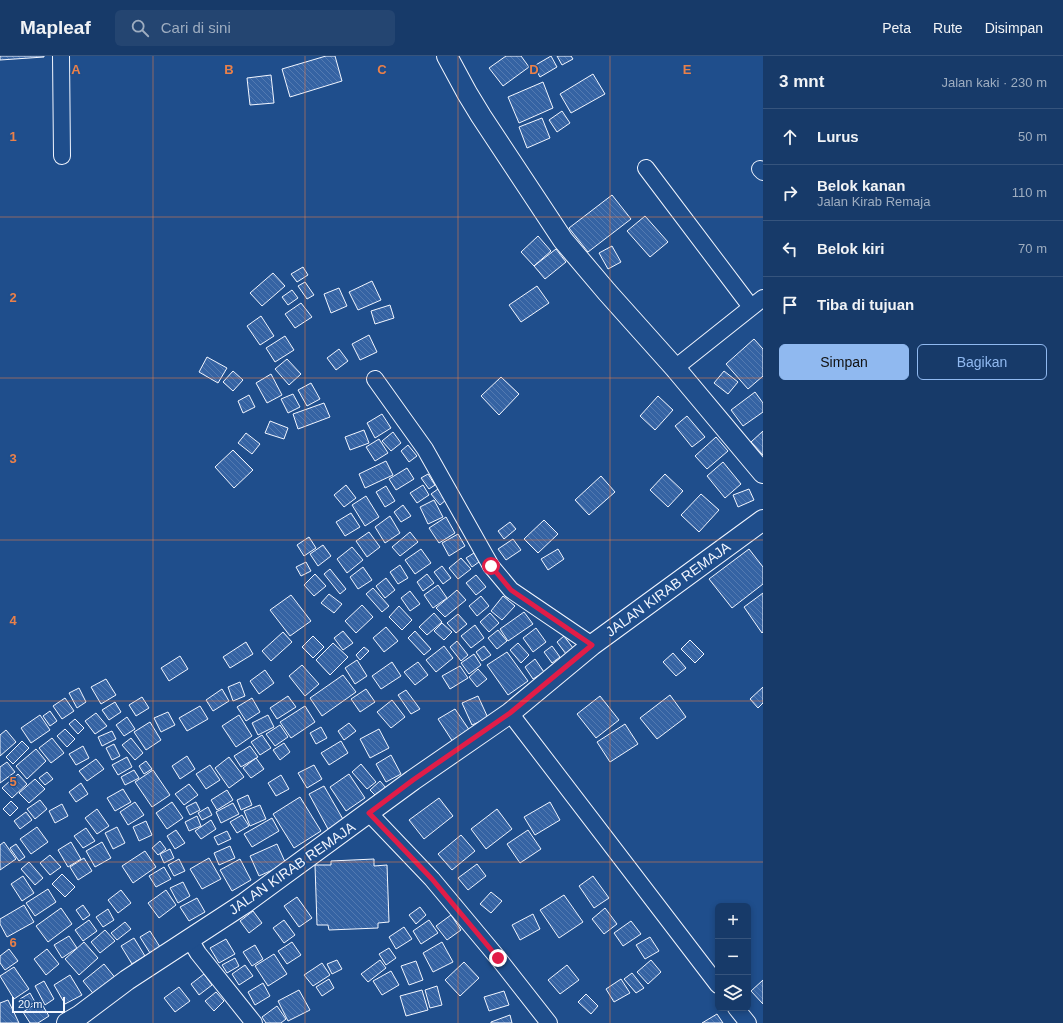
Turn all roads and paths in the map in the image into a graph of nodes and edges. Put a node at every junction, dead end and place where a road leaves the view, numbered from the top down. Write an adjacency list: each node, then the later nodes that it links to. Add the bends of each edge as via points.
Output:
1 (61, 56): 3 (street)
2 (447, 56): 6 (street, via 481,116 563,240)
3 (62, 156)
4 (646, 168): 5 (street)
5 (757, 303): 6 (street)
6 (675, 368): 8 (street)
7 (375, 379): 10 (street, via 425,449 491,566 511,590)
8 (763, 473)
9 (763, 520): 10 (street, JALAN KIRAB REMAJA)
10 (592, 645): 11 (street, JALAN KIRAB REMAJA)
11 (515, 719): 12 (street, JALAN KIRAB REMAJA, via 413,780); 14 (street)
12 (369, 813): 13 (street, JALAN KIRAB REMAJA, via 245,903); 18 (street, via 432,879)
13 (194, 945): 16 (street, JALAN KIRAB REMAJA, via 127,980); 17 (street)
14 (715, 981)
15 (738, 1011): 19 (street)
16 (67, 1023)
17 (254, 1023)
18 (549, 1023)
19 (748, 1023)

